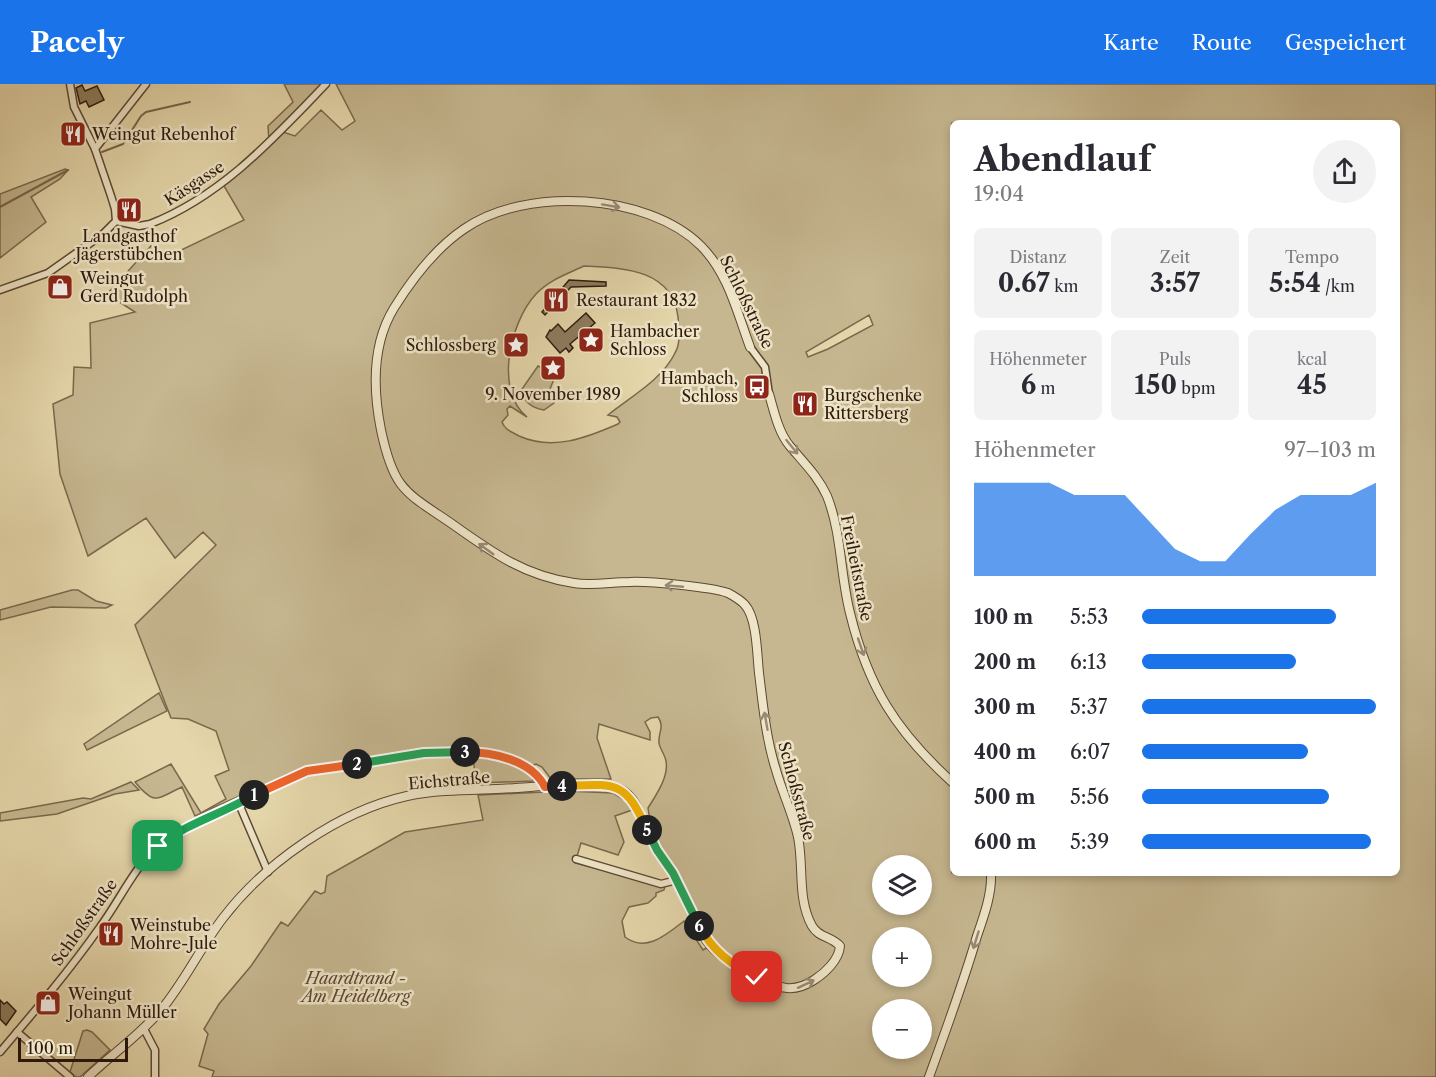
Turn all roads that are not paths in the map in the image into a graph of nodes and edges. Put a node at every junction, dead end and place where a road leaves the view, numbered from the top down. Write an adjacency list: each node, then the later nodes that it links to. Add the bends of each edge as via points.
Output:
1 (70, 84): 4 (street, via 74,107)
2 (146, 84): 4 (street)
3 (326, 84): 5 (street, Käsgasse, via 279,135 219,187 150,224)
4 (95, 150): 5 (street)
5 (116, 221): 6 (street, via 48,273)
6 (0, 290)
7 (750, 347): 8 (street, Schloßstraße, via 763,363); 16 (street, Schloßstraße, one-way to 7, via 682,896 716,951 740,969 774,986 790,989 806,985 821,975 839,951 836,941 815,931 802,897 798,836 774,766 754,627 747,606 728,593 697,588 635,582 577,584 538,574 496,556 400,485 383,439 374,376 390,315 442,248 463,229 487,216 538,202 571,201 626,208 664,221 691,237 710,257 727,285)
8 (767, 382): 9 (street, Freiheitstraße)
9 (769, 394): 10 (street, Freiheitstraße, one-way to 10, via 788,443 817,476 826,494 842,554 849,612 877,691 911,742)
10 (950, 780)
11 (545, 787): 12 (street, Schloßstraße, via 524,766 485,752 424,753 307,771); 14 (street, Eichstraße, via 435,792 390,801 340,821); 16 (street, Schloßstraße, via 607,787 626,793)
12 (239, 804): 14 (street); 18 (street, Schloßstraße, via 188,825 158,846 129,881 87,945)
13 (576, 859): 16 (street, via 661,884)
14 (268, 872): 17 (street, Eichstraße, via 224,917 172,996)
15 (991, 876): 23 (street, one-way to 23, via 968,969)
16 (677, 880)
17 (144, 1029): 21 (street, Eichstraße); 22 (street, via 155,1050)
18 (17, 1032): 19 (street, Schloßstraße); 20 (street)
19 (0, 1052)
20 (70, 1077)
21 (88, 1077)
22 (154, 1077)
23 (929, 1077)

